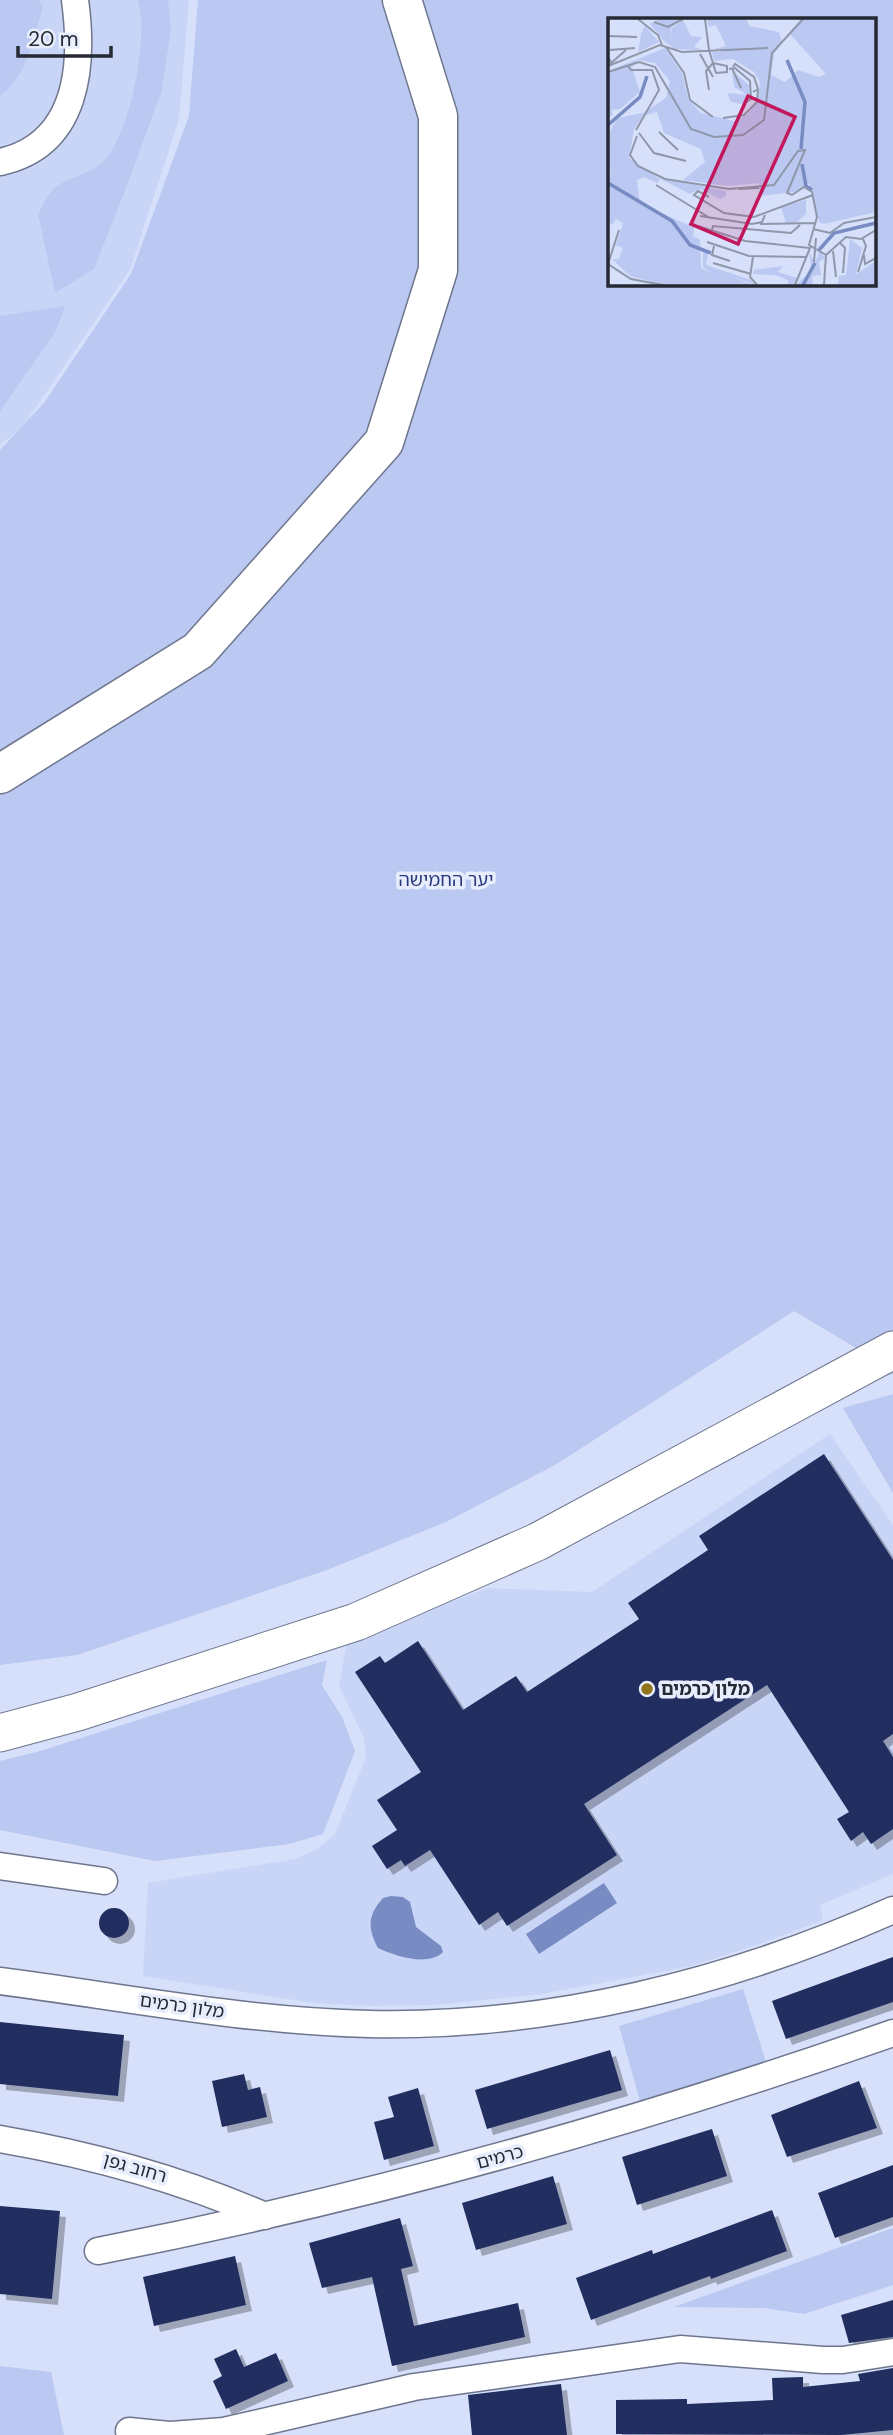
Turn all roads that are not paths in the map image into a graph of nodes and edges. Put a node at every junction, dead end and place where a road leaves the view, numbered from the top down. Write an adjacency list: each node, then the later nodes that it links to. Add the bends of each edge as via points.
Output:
1 (75, 0): 3 (street, via 76,77 66,112 56,131 36,148)
2 (402, 0): 4 (main road, via 438,116 438,271 384,442 198,652)
3 (0, 162)
4 (0, 774)
5 (893, 1350): 6 (main road, via 537,1542 356,1622)
6 (0, 1733)
7 (0, 1866): 8 (street)
8 (104, 1881)
9 (893, 1910): 10 (street, מלון כרמים, via 775,1957 701,1979 559,2010 451,2023 286,2019)
10 (0, 1982)
11 (893, 2033): 13 (street, כרמים, via 537,2147)
12 (0, 2140): 13 (street, רחוב גפן, via 134,2167 201,2188)
13 (264, 2216): 14 (street, כרמים)
14 (98, 2251)
15 (893, 2352): 17 (street, via 833,2360 680,2349 414,2387 224,2431)
16 (129, 2431): 17 (street)
17 (170, 2435)

